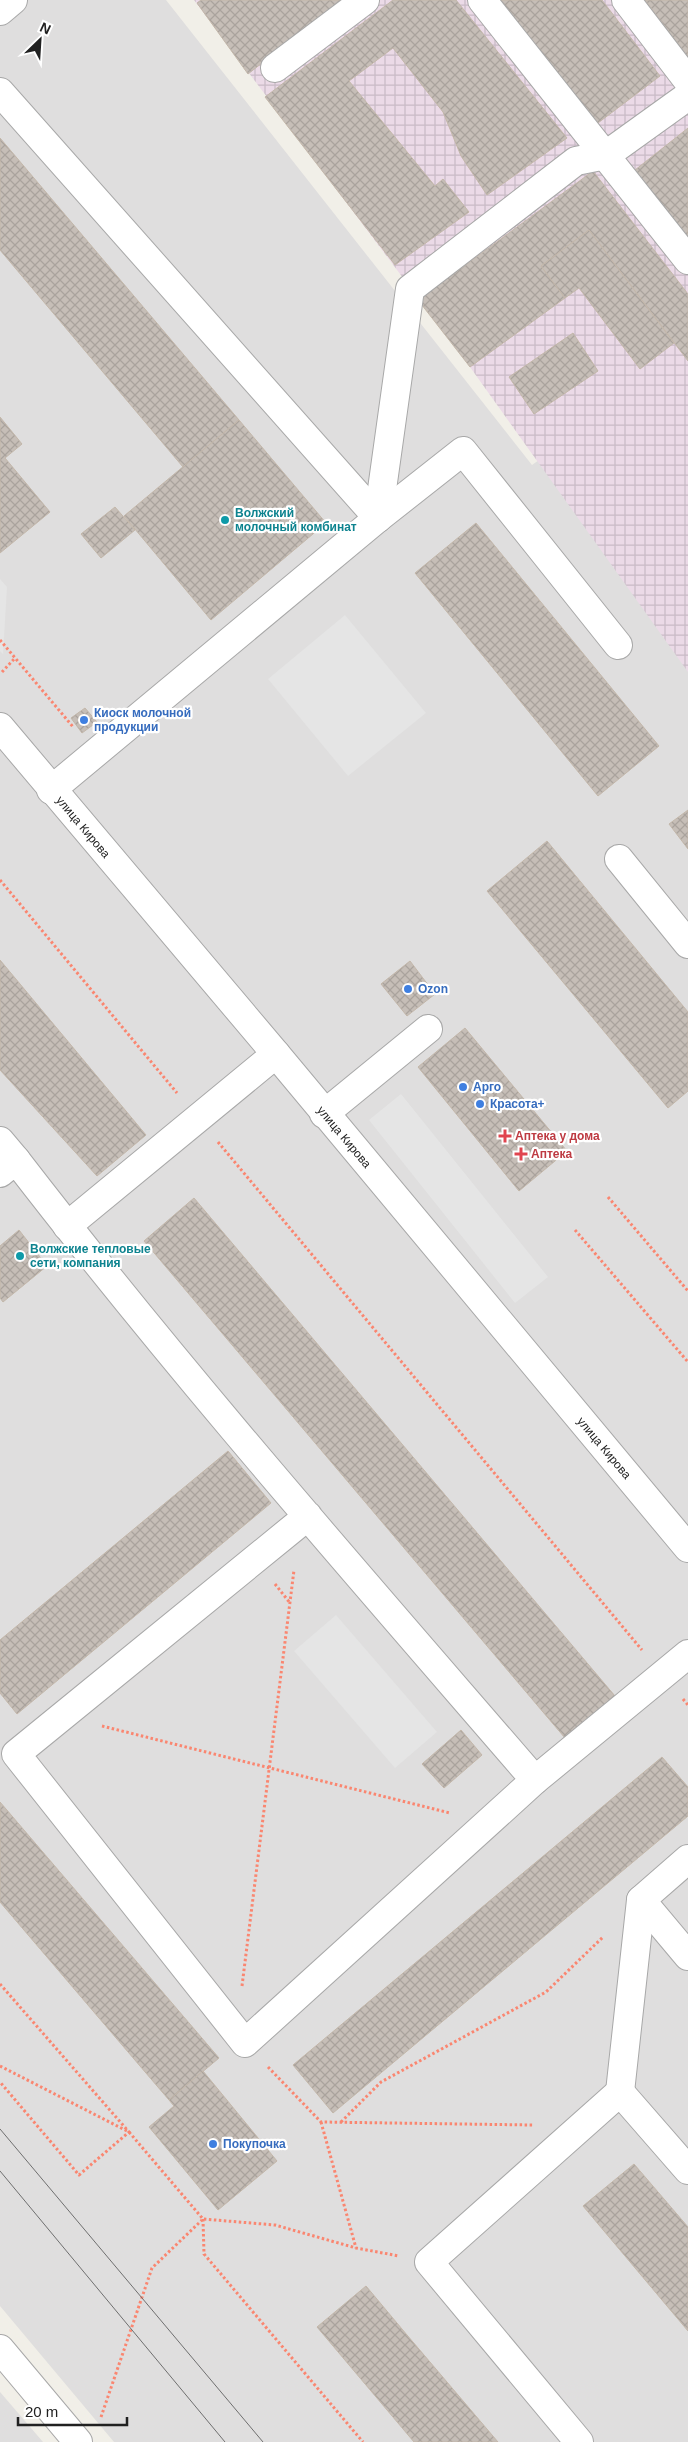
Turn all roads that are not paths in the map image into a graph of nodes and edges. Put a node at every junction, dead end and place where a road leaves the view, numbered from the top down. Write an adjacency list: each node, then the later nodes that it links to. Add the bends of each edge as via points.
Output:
1 (13, 0): 5 (street)
2 (364, 0): 6 (street)
3 (482, 0): 10 (street)
4 (626, 0): 7 (street)
5 (0, 10)
6 (275, 68)
7 (688, 81)
8 (0, 92): 12 (street)
9 (688, 96): 10 (street)
10 (606, 155): 11 (street); 12 (street, via 576,161 410,289)
11 (688, 260)
12 (378, 518): 13 (street, via 462,451); 15 (street)
13 (618, 645)
14 (0, 727): 15 (street, улица Кирова)
15 (51, 790): 19 (street, улица Кирова)
16 (619, 859): 17 (street)
17 (688, 944)
18 (428, 1029): 20 (street)
19 (276, 1054): 20 (street, улица Кирова); 22 (street)
20 (324, 1114): 24 (street, улица Кирова)
21 (5, 1158): 22 (street)
22 (67, 1226): 23 (street)
23 (304, 1519): 26 (street, via 63,1716); 27 (street)
24 (688, 1548)
25 (688, 1654): 27 (street)
26 (8, 1745): 27 (street, via 241,2037)
27 (535, 1780)
28 (688, 1859): 29 (street)
29 (641, 1900): 30 (street); 31 (street)
30 (688, 1956)
31 (620, 2092): 32 (street); 35 (street, via 429,2262)
32 (688, 2170)
33 (0, 2349): 34 (street)
34 (78, 2442)
35 (579, 2442)

